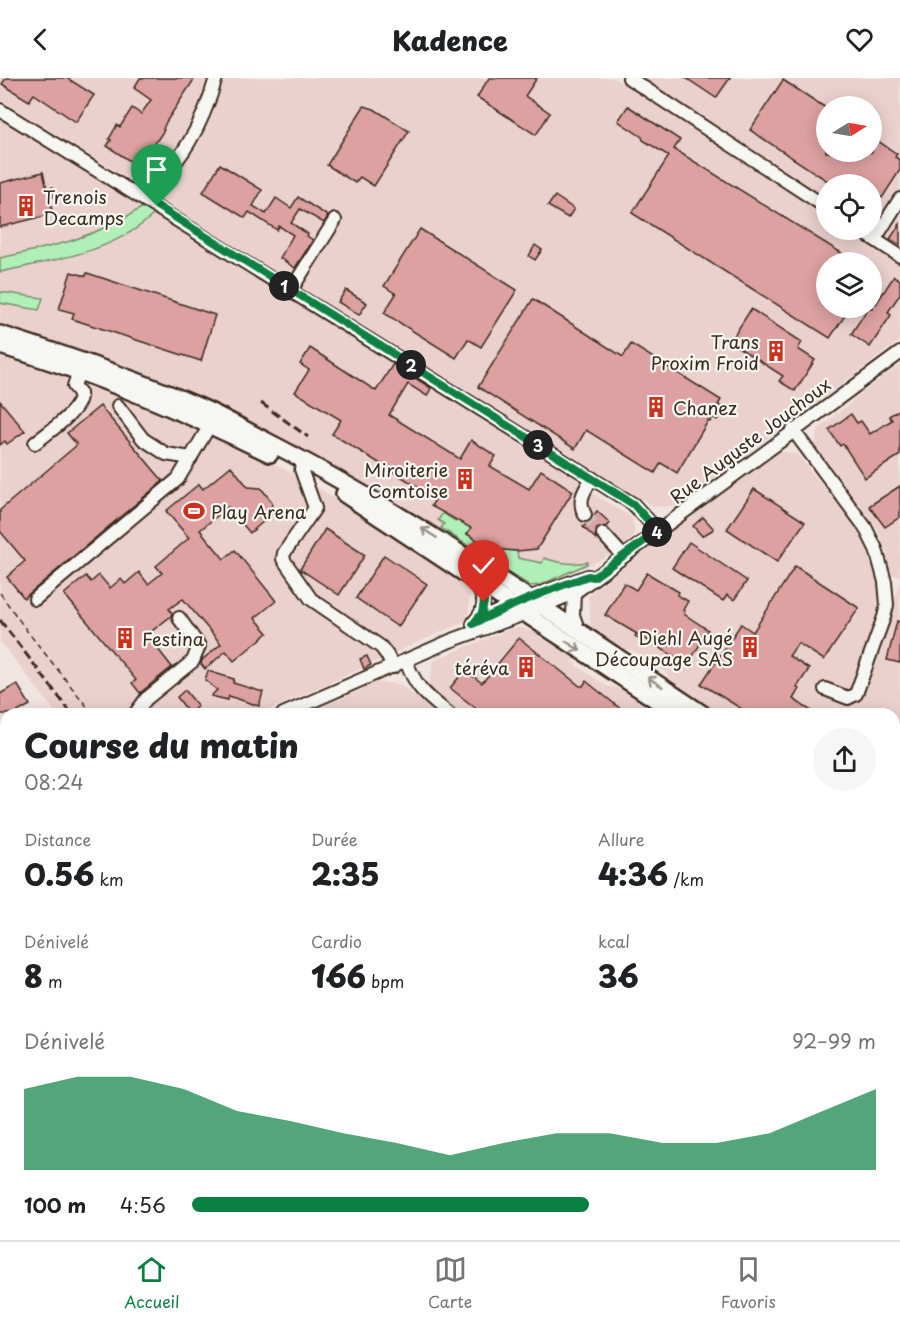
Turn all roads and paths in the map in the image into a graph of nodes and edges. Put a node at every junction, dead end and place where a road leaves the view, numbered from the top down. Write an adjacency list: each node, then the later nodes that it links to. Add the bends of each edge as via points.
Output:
1 (216, 78): 4 (street, via 190,143)
2 (629, 78): 6 (street)
3 (0, 110): 4 (street)
4 (144, 198): 11 (street)
5 (900, 199): 8 (street)
6 (816, 200)
7 (335, 220): 11 (street)
8 (882, 228)
9 (877, 240): 10 (street)
10 (900, 255)
11 (291, 290): 22 (street)
12 (0, 334): 32 (main road, one-way to 12, via 395,512 197,405 96,364)
13 (0, 346): 15 (main road)
14 (900, 353): 18 (street, Rue Auguste Jouchoux)
15 (80, 371): 17 (main road); 19 (street, via 74,386 80,393 79,403)
16 (118, 406): 20 (street, via 143,439 166,454)
17 (210, 425): 20 (street); 21 (main road)
18 (793, 430): 24 (street, Rue Auguste Jouchoux); 40 (street, via 859,520 876,549 885,582 884,618 856,694 848,698)
19 (35, 443)
20 (191, 458): 31 (street, via 178,479)
21 (301, 469): 27 (main road); 39 (street, via 315,508 283,559 311,599 381,647)
22 (592, 478): 23 (street, via 580,500); 24 (street, via 633,504)
23 (585, 515)
24 (658, 531): 26 (street, Rue Auguste Jouchoux)
25 (603, 534): 26 (street)
26 (624, 556): 28 (street, Rue Auguste Jouchoux)
27 (470, 576): 33 (main road); 35 (street, via 484,602 482,613)
28 (594, 577): 30 (street, Rue Auguste Jouchoux); 32 (street, Rue Auguste Jouchoux, via 588,576)
29 (0, 593): 41 (path)
30 (574, 593): 32 (street, Rue Auguste Jouchoux); 36 (street, via 573,615)
31 (35, 599)
32 (536, 603): 33 (street, Rue Auguste Jouchoux); 36 (main road)
33 (518, 610): 35 (street, Rue Auguste Jouchoux); 37 (street, Rue Auguste Jouchoux); 45 (main road, one-way to 45)
34 (179, 618): 42 (street, via 199,646 193,661)
35 (473, 624): 37 (street, Rue Auguste Jouchoux)
36 (579, 632): 46 (main road, one-way to 36)
37 (450, 641): 38 (street, Rue Auguste Jouchoux)
38 (406, 661): 39 (street, Rue Auguste Jouchoux); 44 (street, via 414,682)
39 (393, 667): 43 (street, Rue Auguste Jouchoux)
40 (825, 689)
41 (88, 708)
42 (139, 708)
43 (297, 708)
44 (442, 708)
45 (668, 708)
46 (694, 708)

